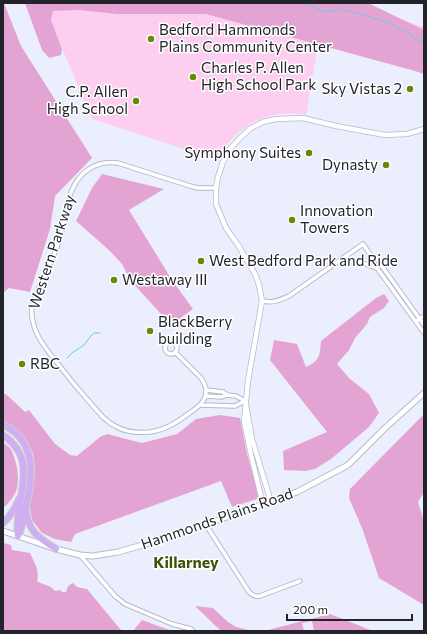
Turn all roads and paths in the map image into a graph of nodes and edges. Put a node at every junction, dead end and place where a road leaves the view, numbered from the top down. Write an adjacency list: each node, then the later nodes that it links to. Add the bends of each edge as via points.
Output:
1 (424, 129): 2 (street, via 407,134 385,135 303,118 263,122 251,128 229,150)
2 (216, 188): 6 (street, via 216,204 220,216 255,274); 18 (street, Western Parkway, via 190,186 118,162 100,164 84,173 71,191 61,233 31,311 35,330 52,357 98,412 119,428 133,432 164,429 177,423)
3 (372, 257): 4 (street, via 362,244); 5 (street); 8 (street, via 376,258)
4 (341, 260): 5 (street); 6 (street, via 289,296 272,303)
5 (376, 268): 9 (street)
6 (262, 301): 17 (street)
7 (424, 316): 8 (street)
8 (420, 319): 9 (street); 10 (street)
9 (416, 322): 11 (street)
10 (424, 325)
11 (424, 333)
12 (176, 352): 13 (street, Western Parkway, via 202,378)
13 (206, 390): 15 (street); 16 (street, Western Parkway)
14 (424, 393): 22 (main road, Hammonds Plains Road, via 348,466 298,492)
15 (227, 395): 16 (street); 17 (street)
16 (206, 396): 18 (street, Western Parkway)
17 (245, 401): 18 (street, via 235,406); 22 (street, via 252,439); 24 (street, via 246,436)
18 (201, 405)
19 (3, 425): 23 (highway, via 21,438 30,456 31,476)
20 (3, 435): 21 (highway, via 21,454 24,468)
21 (23, 488): 25 (highway, via 14,510); 28 (highway)
22 (271, 502): 24 (main road, Hammonds Plains Road)
23 (26, 504): 28 (highway); 29 (highway, via 27,517 34,532)
24 (263, 505): 26 (main road, Hammonds Plains Road)
25 (3, 523)
26 (206, 524): 30 (main road, Hammonds Plains Road, via 118,552 93,556); 31 (street, via 251,594 260,596)
27 (3, 531): 28 (main road, Hammonds Plains Road)
28 (18, 536): 29 (main road, Hammonds Plains Road)
29 (56, 549): 30 (main road, Hammonds Plains Road)
30 (80, 555): 32 (street, via 115,596 126,604)
31 (300, 581)
32 (193, 631)

